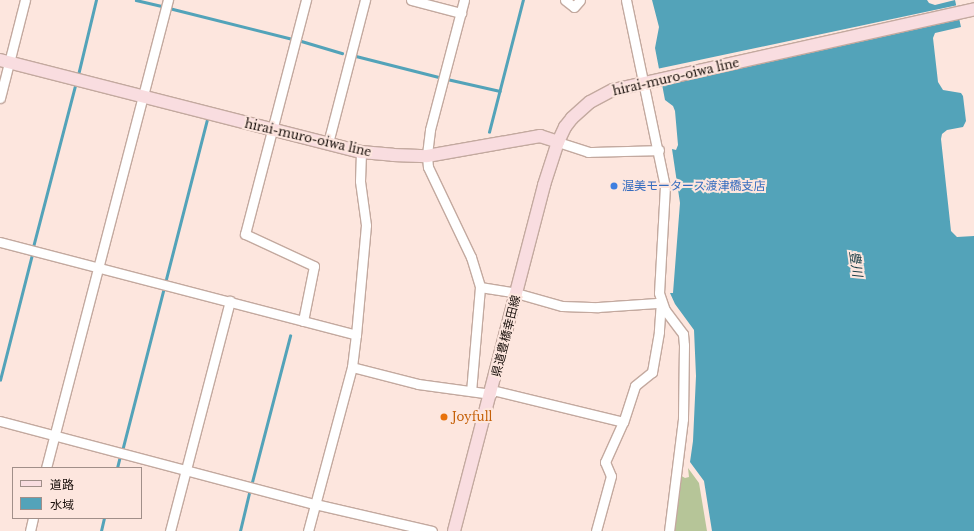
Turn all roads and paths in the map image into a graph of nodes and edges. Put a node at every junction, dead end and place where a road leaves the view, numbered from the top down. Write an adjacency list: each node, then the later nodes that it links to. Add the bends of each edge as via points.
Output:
1 (25, 0): 12 (street)
2 (168, 0): 14 (street)
3 (306, 0): 16 (street)
4 (365, 0): 18 (street)
5 (411, 0): 11 (street)
6 (464, 0): 11 (street)
7 (565, 0): 8 (street, via 574,7)
8 (580, 0)
9 (626, 0): 13 (street)
10 (974, 9): 13 (main road, hirai-muro-oiwa line)
11 (461, 13): 21 (street, via 430,130)
12 (4, 61): 14 (main road, hirai-muro-oiwa line); 15 (street)
13 (645, 82): 17 (main road, hirai-muro-oiwa line, via 613,90 590,102 572,118); 19 (street)
14 (143, 97): 16 (main road, hirai-muro-oiwa line); 23 (street)
15 (0, 98)
16 (271, 130): 18 (main road, hirai-muro-oiwa line); 28 (street, via 245,234 314,266)
17 (558, 142): 19 (street, via 588,152); 21 (main road, hirai-muro-oiwa line, via 540,136); 25 (main road, 県道豊橋幸田線)
18 (328, 143): 20 (main road, hirai-muro-oiwa line)
19 (659, 150): 27 (street, via 665,186 659,284)
20 (361, 152): 21 (main road, hirai-muro-oiwa line); 29 (street, via 360,181 366,225)
21 (427, 156): 24 (street, via 428,167 471,257)
22 (0, 242): 23 (street)
23 (99, 268): 26 (street); 35 (street)
24 (480, 287): 25 (street); 31 (street)
25 (516, 293): 27 (street, via 562,306 598,307); 32 (main road, 県道豊橋幸田線)
26 (230, 301): 28 (street); 37 (street)
27 (661, 301): 34 (street, via 652,372 635,386); 46 (street, via 683,334 685,354 683,420)
28 (303, 321): 29 (street)
29 (356, 335): 30 (street)
30 (352, 367): 31 (street, via 418,384); 38 (street)
31 (471, 391): 32 (street)
32 (491, 392): 34 (street); 44 (main road, 県道豊橋幸田線)
33 (0, 421): 35 (street)
34 (623, 422): 45 (street, via 605,462 611,476)
35 (54, 435): 36 (street); 37 (street)
36 (46, 467)
37 (186, 470): 38 (street); 41 (street)
38 (315, 504): 42 (street); 43 (street)
39 (33, 519): 40 (street)
40 (30, 531)
41 (170, 531)
42 (308, 531)
43 (432, 531)
44 (454, 531)
45 (596, 531)
46 (669, 531)

